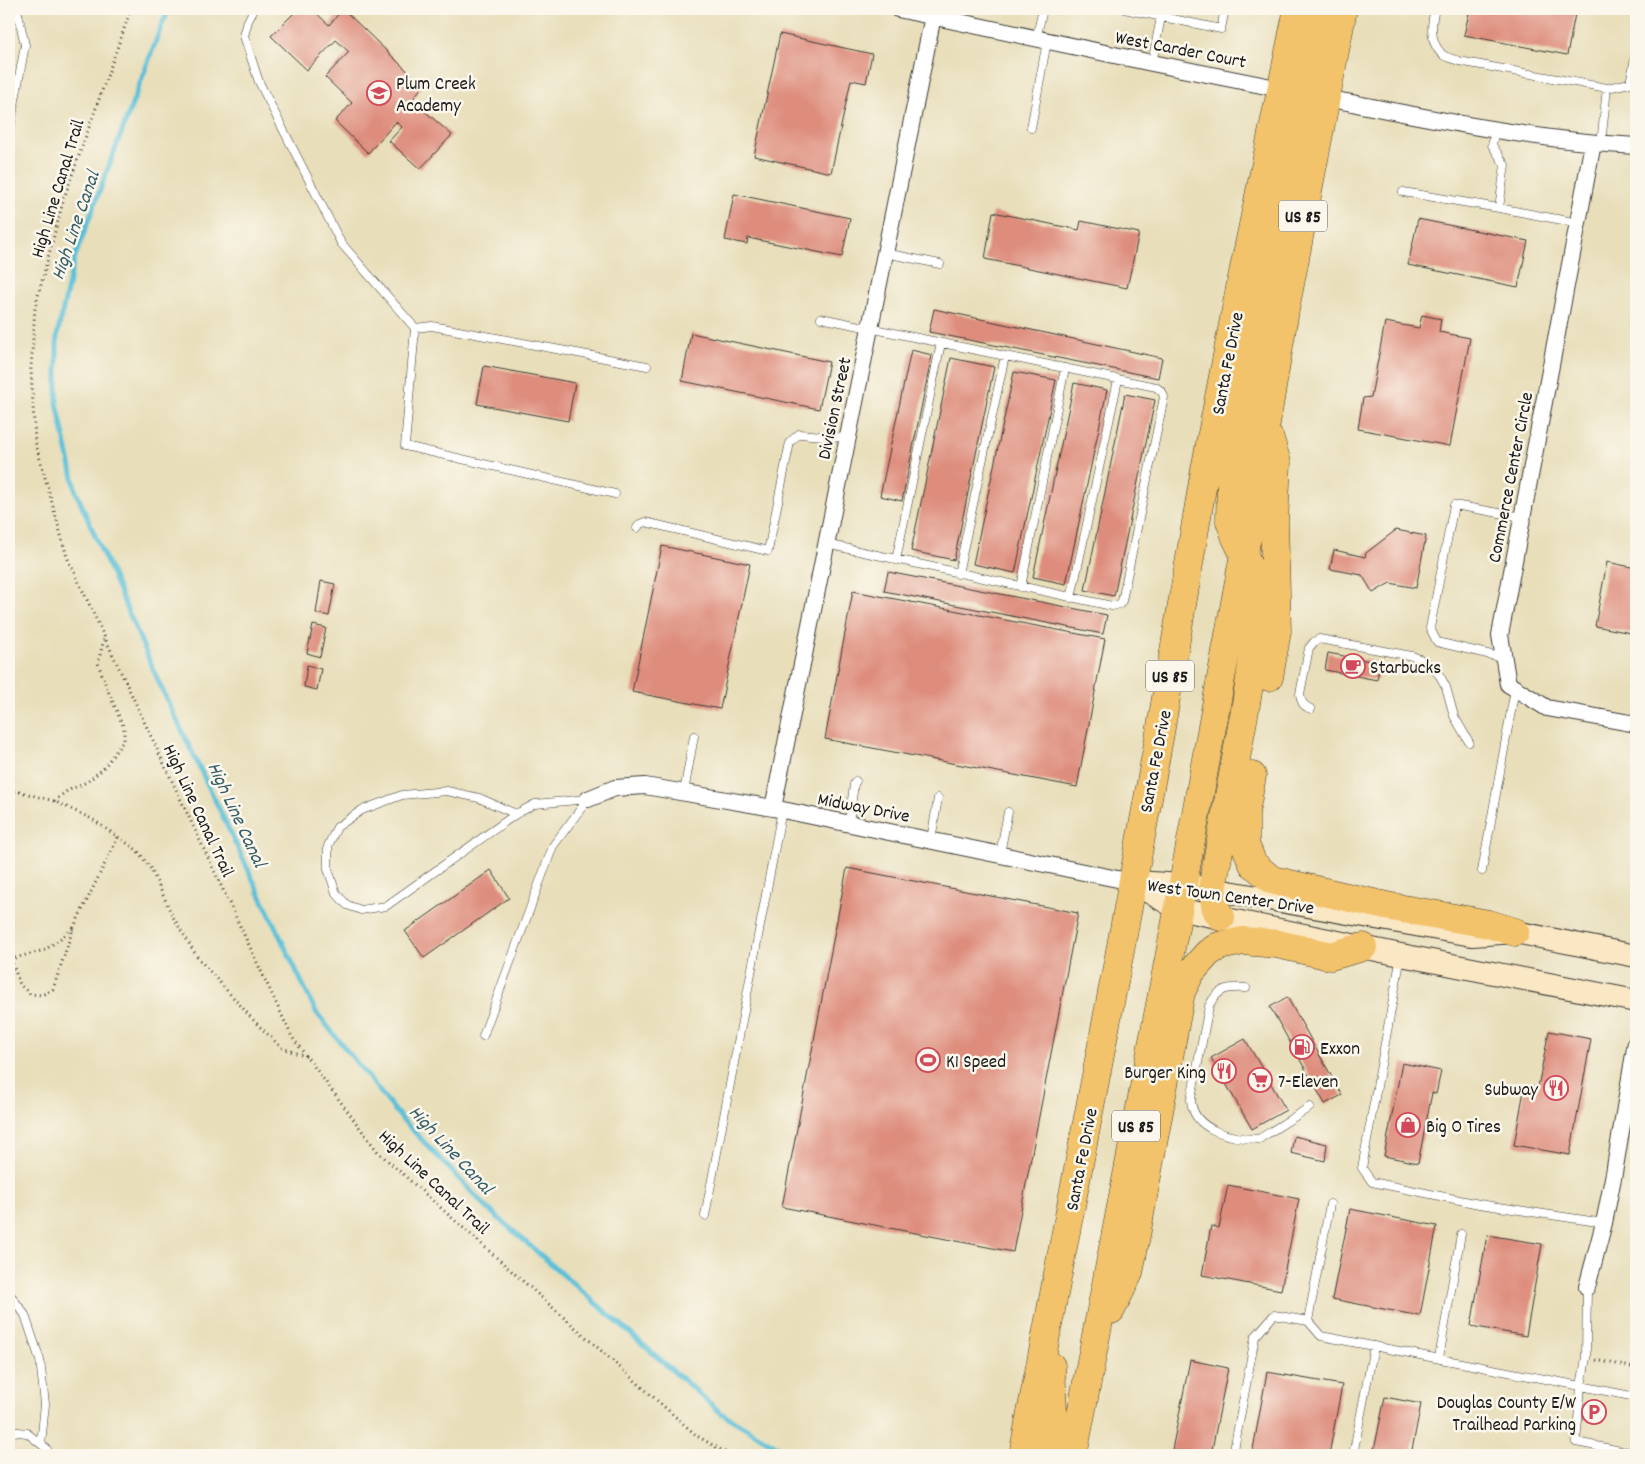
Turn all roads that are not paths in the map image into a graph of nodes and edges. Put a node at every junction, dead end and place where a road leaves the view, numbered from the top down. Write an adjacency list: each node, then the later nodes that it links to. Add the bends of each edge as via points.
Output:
1 (17, 9): 22 (lane, via 25,45)
2 (254, 9): 31 (lane, via 244,36 263,90 341,243)
3 (898, 9): 11 (street, West Carder Court)
4 (1043, 9): 13 (lane)
5 (1124, 9): 12 (lane)
6 (1225, 9): 12 (lane, via 1221,29)
7 (1298, 9): 17 (highway, Santa Fe Drive / US 85)
8 (1318, 9): 44 (highway, via 1231,482 1230,521)
9 (1343, 9): 19 (highway, US 85)
10 (1434, 9): 18 (lane, via 1433,36 1435,45 1444,55 1459,61)
11 (933, 16): 13 (street, West Carder Court); 28 (street, Division Street)
12 (1161, 17): 15 (lane)
13 (1042, 40): 15 (street, West Carder Court); 20 (lane)
14 (1636, 53): 16 (lane)
15 (1152, 63): 17 (street, West Carder Court)
16 (1633, 83): 18 (lane)
17 (1281, 88): 66 (highway, Santa Fe Drive / US 85, via 1205,470)
18 (1608, 88): 23 (lane)
19 (1326, 98): 21 (street); 38 (highway, US 85)
20 (1031, 128)
21 (1494, 130): 23 (street); 26 (lane, via 1492,145 1505,165)
22 (9, 133)
23 (1597, 144): 24 (street); 27 (street, Commerce Center Circle)
24 (1636, 146)
25 (1403, 192): 26 (lane)
26 (1499, 208): 27 (lane)
27 (1578, 223): 41 (street, Commerce Center Circle)
28 (885, 252): 29 (lane); 32 (street, Division Street)
29 (940, 264)
30 (821, 318): 32 (lane)
31 (414, 328): 35 (lane, via 432,326); 40 (lane, via 405,446)
32 (870, 328): 33 (lane); 39 (street, Division Street)
33 (942, 343): 34 (lane); 45 (lane)
34 (1005, 356): 36 (lane); 46 (lane)
35 (647, 366)
36 (1065, 368): 37 (lane); 47 (lane)
37 (1118, 380): 48 (lane); 48 (lane, via 1156,387 1164,398 1122,601 1112,606)
38 (1266, 424): 44 (highway, US 85); 70 (highway, via 1277,463 1274,522 1277,631 1245,813 1245,844 1253,864 1272,880)
39 (848, 438): 42 (lane, via 799,434 790,442 768,551 645,522); 43 (street, Division Street)
40 (615, 494)
41 (1522, 517): 49 (street, Commerce Center Circle, via 1500,635); 49 (lane, via 1454,505 1430,628 1437,642)
42 (637, 528)
43 (826, 544): 45 (lane); 59 (street, Division Street)
44 (1244, 554): 67 (highway, via 1251,574 1256,640); 68 (highway, US 85)
45 (896, 560): 46 (lane)
46 (958, 574): 47 (lane)
47 (1021, 587): 48 (lane)
48 (1071, 598)
49 (1504, 658): 50 (street, Commerce Center Circle, via 1508,684)
50 (1516, 689): 52 (street, via 1547,708); 65 (lane)
51 (1311, 709): 54 (lane, via 1305,707 1300,694 1309,648 1314,642 1328,640 1412,656 1431,666 1440,676 1454,716)
52 (1636, 724)
53 (694, 736): 56 (lane)
54 (1469, 742)
55 (856, 781): 62 (lane)
56 (684, 792): 58 (street, Midway Drive, via 645,786 615,788); 59 (street, Midway Drive)
57 (938, 798): 63 (lane)
58 (588, 799): 61 (lane, via 535,804); 76 (lane, via 553,846)
59 (777, 809): 62 (street, Midway Drive); 80 (lane)
60 (1008, 812): 64 (lane)
61 (516, 814): 61 (lane, via 479,798 447,791 402,795 362,810 337,827 328,846 328,869 336,893 347,905 361,910 386,906)
62 (849, 824): 63 (street, Midway Drive)
63 (931, 840): 64 (street, Midway Drive)
64 (1000, 854): 66 (street, Midway Drive)
65 (1482, 870)
66 (1132, 882): 68 (street, West Town Center Drive); 86 (highway, Santa Fe Drive / US 85)
67 (1212, 889): 68 (street, West Town Center Drive); 69 (highway, via 1216,909); 70 (street, West Town Center Drive, via 1472,935)
68 (1180, 897): 69 (street, West Town Center Drive); 87 (highway, US 85)
69 (1221, 916): 71 (street, West Town Center Drive)
70 (1515, 932): 73 (street, West Town Center Drive)
71 (1363, 947): 72 (street, West Town Center Drive); 87 (highway, via 1331,956 1277,944 1243,941 1219,946 1191,972 1181,992 1129,1274)
72 (1401, 955): 75 (street, West Town Center Drive); 81 (lane, via 1362,1168 1372,1182 1479,1204)
73 (1636, 956)
74 (1246, 988): 78 (lane, via 1222,990 1209,1006 1191,1099 1196,1115 1212,1130 1258,1139)
75 (1636, 1001)
76 (482, 1036)
77 (1636, 1042): 81 (street)
78 (1310, 1107)
79 (1330, 1204): 85 (lane)
80 (705, 1216)
81 (1604, 1222): 83 (street)
82 (1461, 1234): 89 (lane)
83 (1587, 1287): 90 (lane, via 1586,1358)
84 (9, 1293): 93 (lane, via 25,1315 40,1360 45,1404)
85 (1308, 1321): 88 (lane, via 1321,1336); 99 (lane, via 1274,1315 1255,1337)
86 (1048, 1322): 96 (highway, Santa Fe Drive / US 85); 97 (highway, via 1053,1410)
87 (1095, 1343): 98 (highway, US 85)
88 (1374, 1346): 89 (lane); 100 (lane)
89 (1439, 1358): 90 (lane)
90 (1581, 1386): 91 (lane); 94 (lane, via 1576,1442)
91 (1636, 1397)
92 (9, 1431): 93 (lane, via 27,1433)
93 (41, 1444): 95 (lane, via 47,1449)
94 (1636, 1454)
95 (44, 1455)
96 (1023, 1455)
97 (1048, 1455)
98 (1073, 1455)
99 (1233, 1455)
100 (1353, 1455)

